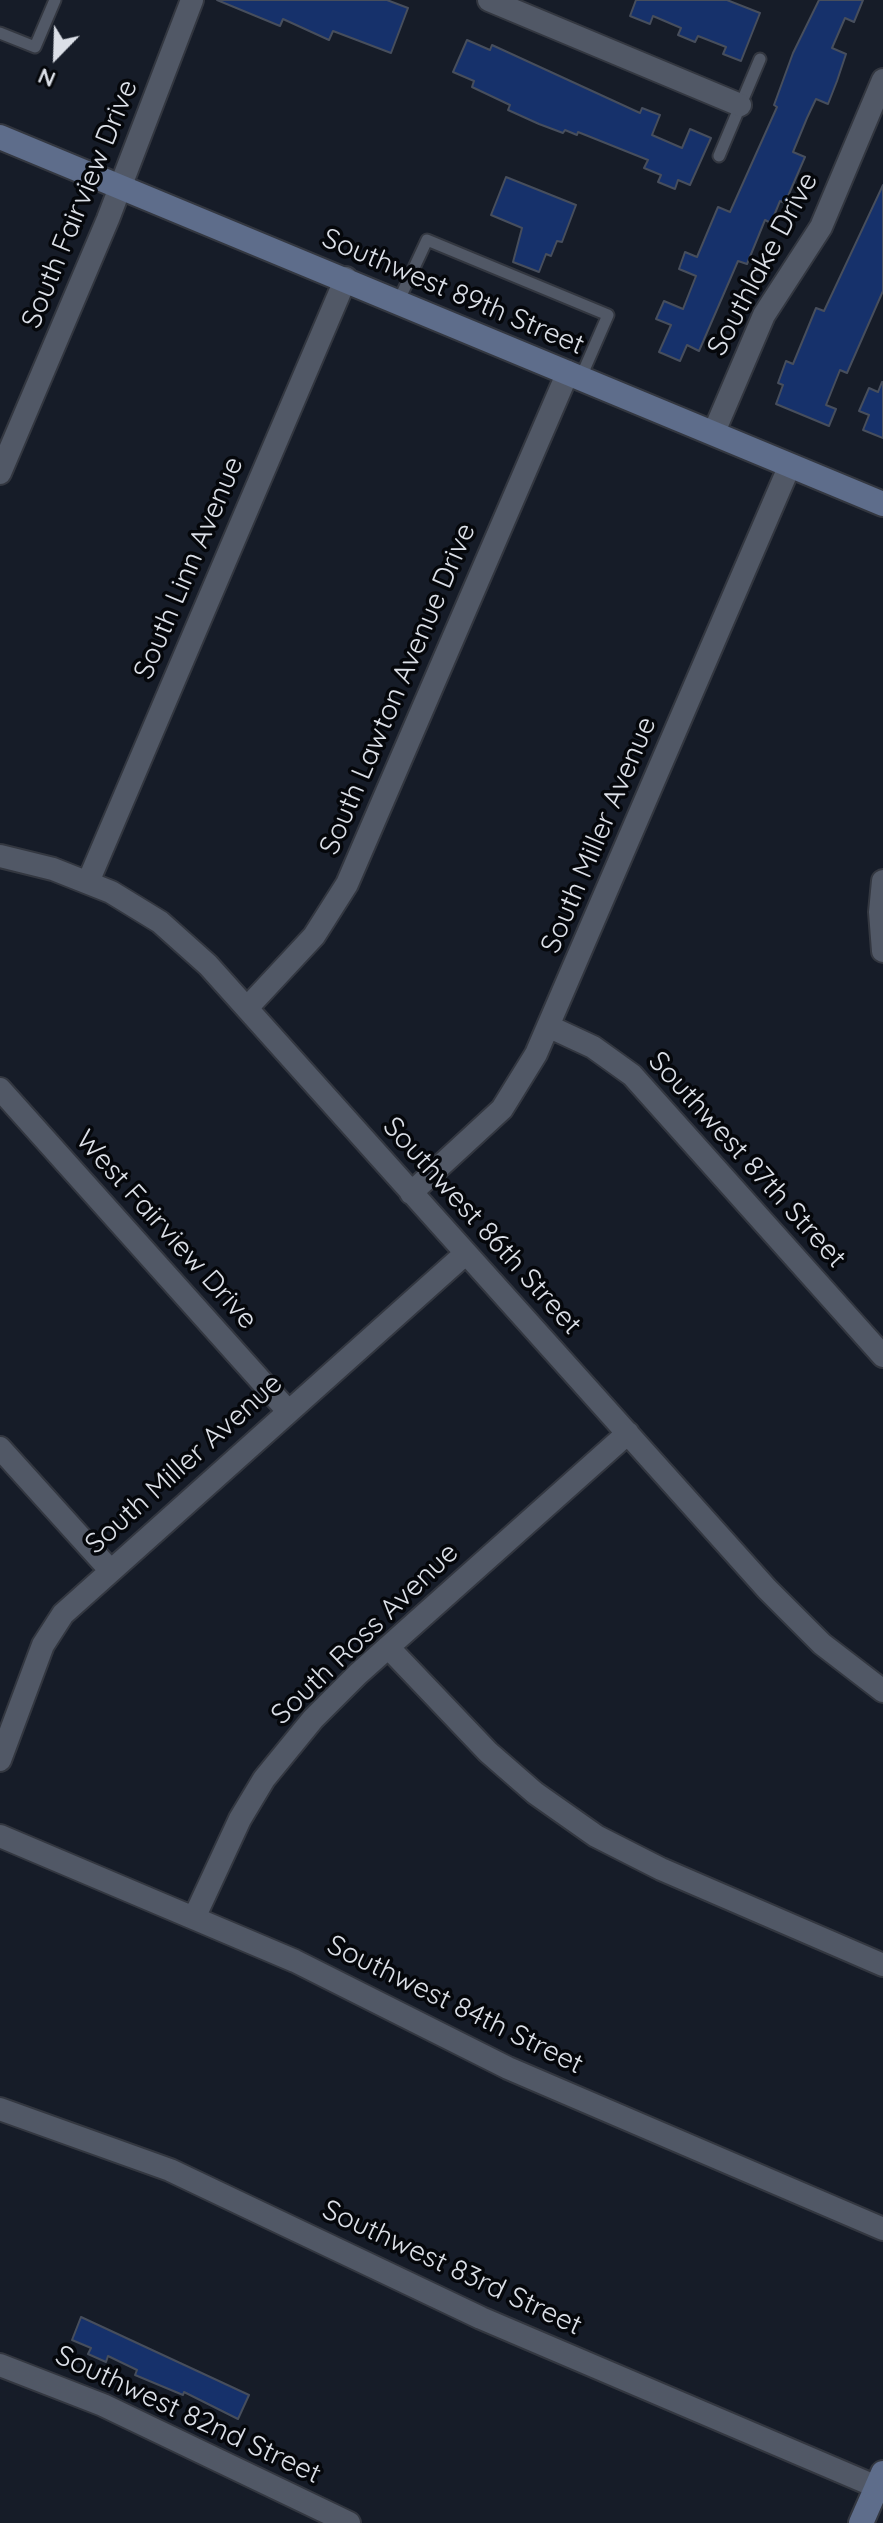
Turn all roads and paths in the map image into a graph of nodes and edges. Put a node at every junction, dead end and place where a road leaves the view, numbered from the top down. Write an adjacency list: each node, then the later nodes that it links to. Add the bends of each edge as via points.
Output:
1 (55, 0): 4 (lane, via 35,47)
2 (489, 0): 7 (street)
3 (188, 2): 10 (street, South Fairview Drive)
4 (0, 33)
5 (760, 59): 7 (lane)
6 (883, 80): 14 (street, Southlake Drive, via 817,235 764,315)
7 (740, 105): 9 (lane)
8 (0, 137): 10 (main road, Southwest 89th Street)
9 (719, 156)
10 (121, 187): 11 (main road, Southwest 89th Street); 16 (street, South Fairview Drive)
11 (346, 278): 12 (main road, Southwest 89th Street); 20 (street, South Linn Avenue)
12 (399, 300): 13 (main road, Southwest 89th Street); 13 (lane, via 427,240 608,315)
13 (575, 374): 14 (main road, Southwest 89th Street); 22 (street, South Lawton Avenue Drive, via 347,884 314,936)
14 (714, 432): 15 (main road, Southwest 89th Street)
15 (790, 465): 17 (main road, Southwest 89th Street); 23 (street, South Miller Avenue)
16 (0, 473)
17 (883, 504)
18 (0, 856): 20 (street, Southwest 86th Street)
19 (883, 881): 21 (street)
20 (88, 882): 22 (street, Southwest 86th Street, via 160,922)
21 (882, 943)
22 (247, 1008): 25 (street, Southwest 86th Street)
23 (550, 1027): 25 (street, South Miller Avenue, via 502,1109); 27 (street, Southwest 87th Street, via 593,1047 632,1075)
24 (0, 1089): 28 (street, West Fairview Drive)
25 (411, 1193): 26 (street, Southwest 86th Street)
26 (465, 1254): 28 (street, South Miller Avenue); 29 (street, Southwest 86th Street)
27 (883, 1356)
28 (288, 1411): 31 (street, South Miller Avenue)
29 (628, 1433): 32 (street, South Ross Avenue); 33 (street, Southwest 86th Street, via 795,1619)
30 (0, 1448): 31 (street)
31 (110, 1570): 34 (street, South Miller Avenue, via 54,1625)
32 (388, 1647): 37 (street, South Ross Avenue, via 329,1701 264,1779); 38 (street, via 488,1752 596,1836)
33 (883, 1691)
34 (8, 1711): 35 (street, South Miller Avenue)
35 (0, 1760)
36 (0, 1836): 37 (street, Southwest 84th Street)
37 (194, 1918): 40 (street, Southwest 84th Street, via 339,1981 508,2068)
38 (883, 1965)
39 (0, 2109): 42 (street, Southwest 83rd Street, via 170,2170 481,2318)
40 (883, 2229)
41 (0, 2365): 43 (street, Southwest 82nd Street, via 103,2405)
42 (880, 2480): 44 (main road)
43 (349, 2523)
44 (861, 2523)

